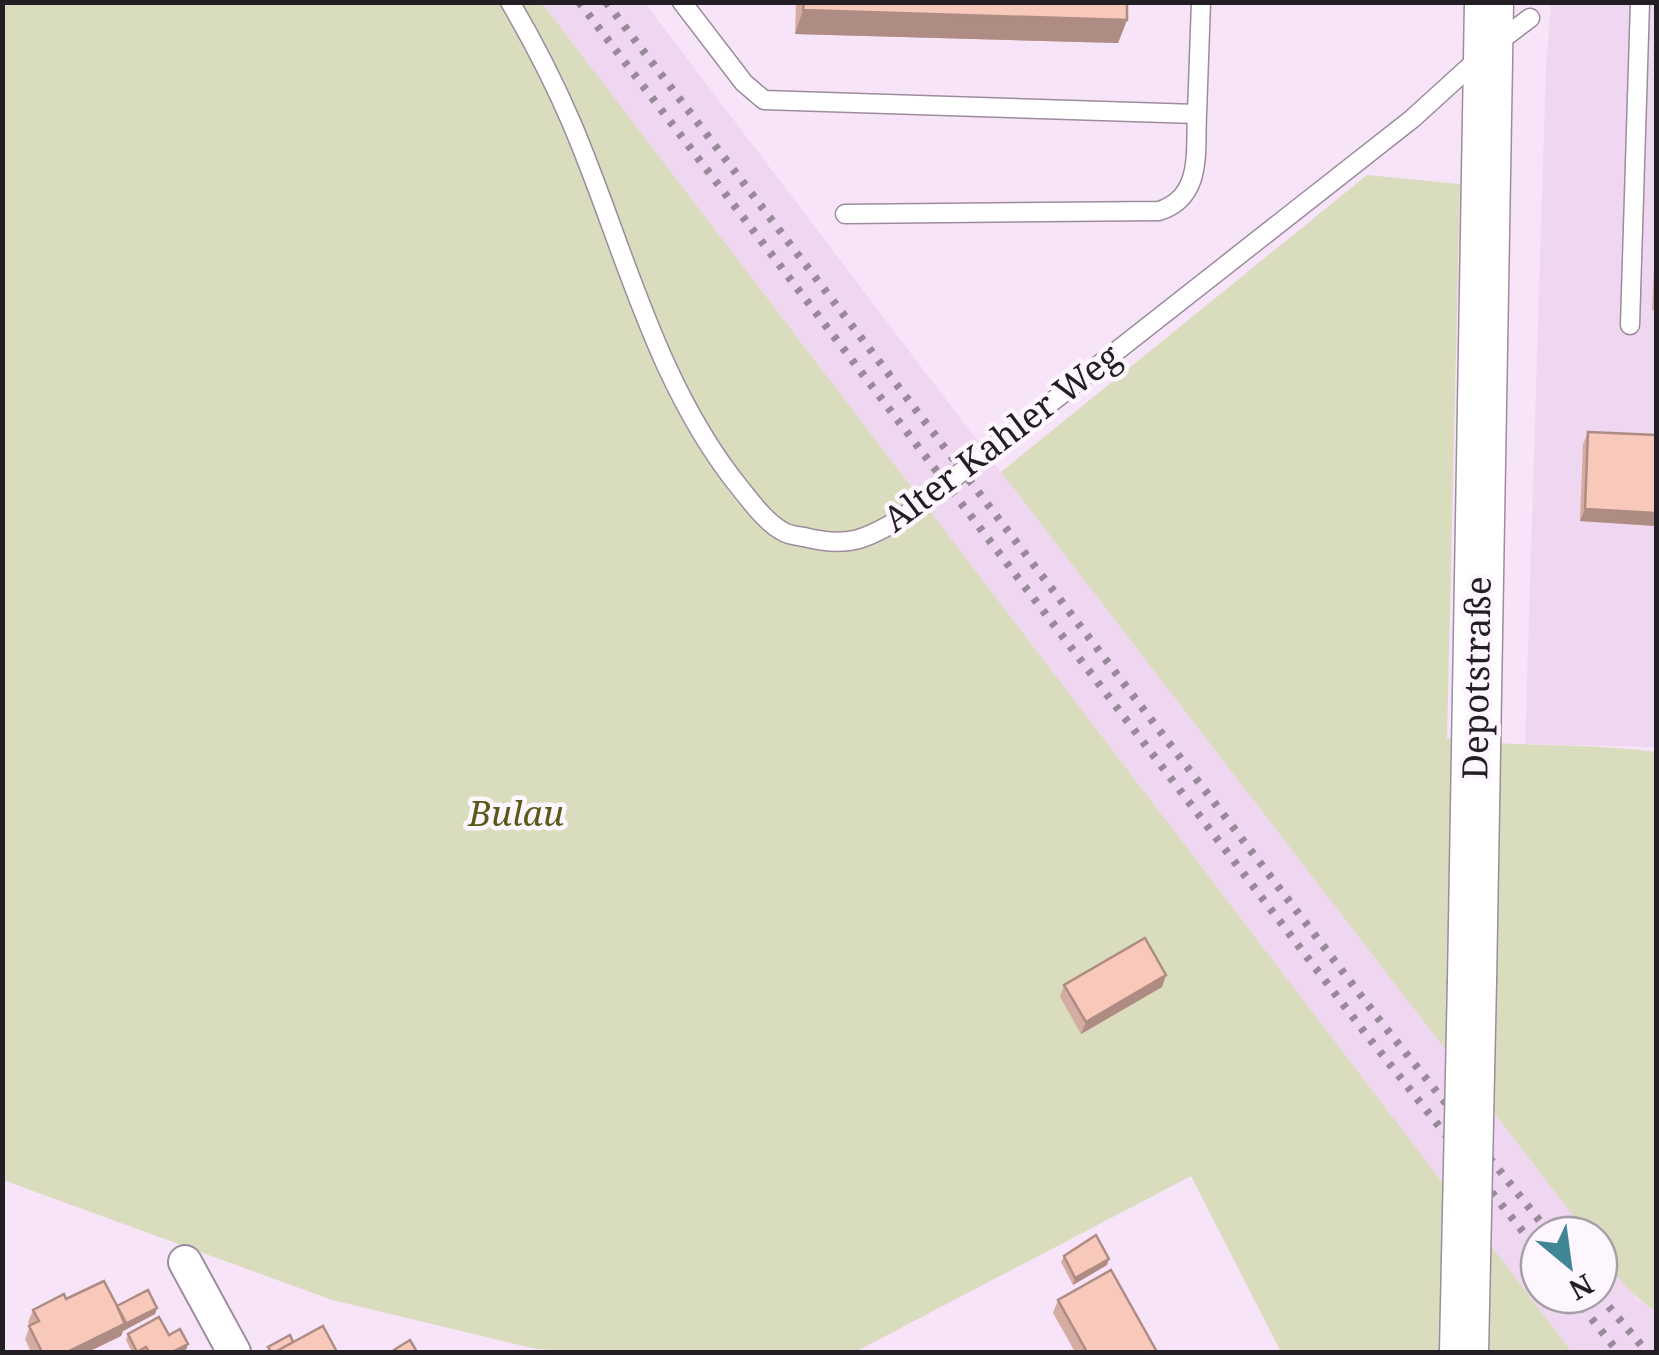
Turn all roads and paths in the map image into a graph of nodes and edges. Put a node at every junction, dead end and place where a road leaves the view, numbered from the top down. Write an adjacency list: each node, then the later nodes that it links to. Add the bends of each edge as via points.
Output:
1 (510, 2): 8 (lane, Alter Kahler Weg, bridge, via 573,126 684,400 756,508 783,532 831,544 869,538 903,517 1412,119)
2 (682, 2): 7 (lane)
3 (704, 2): 7 (lane)
4 (1201, 2): 9 (lane)
5 (1640, 2): 11 (lane)
6 (1510, 10): 8 (main road, Depotstraße)
7 (704, 30): 9 (lane, via 764,100)
8 (1489, 49): 14 (main road, Depotstraße, bridge)
9 (1197, 114): 10 (lane, via 1194,180 1171,208)
10 (845, 214)
11 (1630, 325)
12 (185, 1262): 13 (street)
13 (234, 1352)
14 (1464, 1352)

